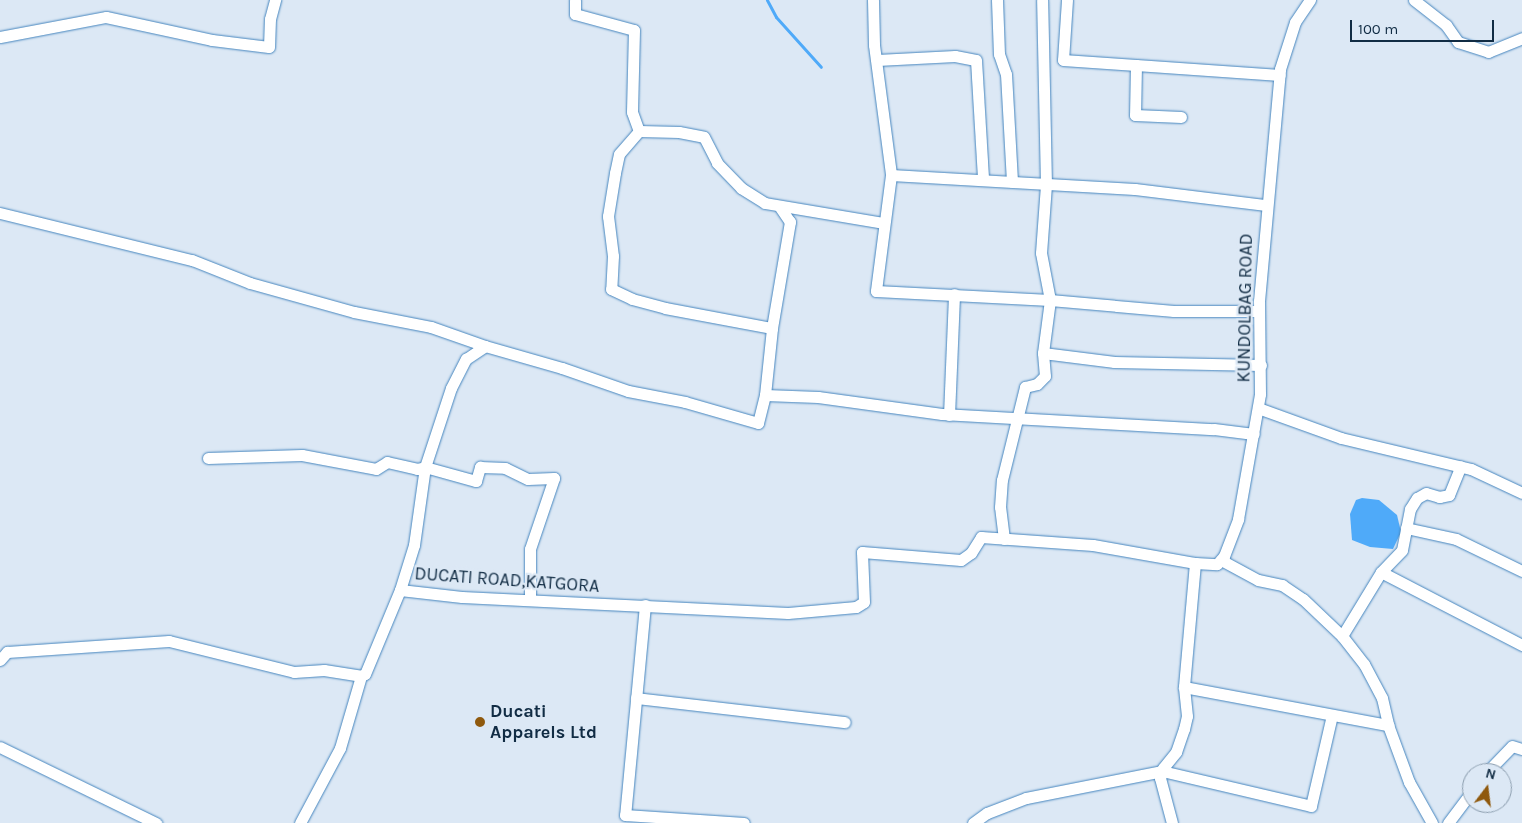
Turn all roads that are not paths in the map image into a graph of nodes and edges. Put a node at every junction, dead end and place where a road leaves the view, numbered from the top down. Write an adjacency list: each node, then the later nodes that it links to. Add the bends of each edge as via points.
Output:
1 (275, 0): 9 (street, via 270,19 270,47 212,40 106,17)
2 (575, 0): 15 (street, via 575,14 634,30 632,112)
3 (873, 0): 11 (street)
4 (997, 0): 18 (street, via 999,54 1006,74)
5 (1042, 0): 19 (street)
6 (1067, 0): 12 (street, via 1062,60)
7 (1310, 0): 13 (street, KUNDOLBAG ROAD, via 1295,22)
8 (1414, 0): 10 (street, via 1446,25 1458,42 1488,52)
9 (0, 37)
10 (1522, 38)
11 (877, 60): 16 (street); 17 (street, via 954,56 976,60)
12 (1136, 66): 13 (street); 14 (street, via 1135,114)
13 (1280, 76): 20 (street, KUNDOLBAG ROAD)
14 (1181, 117)
15 (639, 131): 21 (street, via 679,132 704,138 717,163 740,188 753,199); 27 (street, via 619,154 615,173 608,216 613,256 611,289 632,299 666,308)
16 (892, 175): 17 (street); 23 (street)
17 (983, 180): 18 (street)
18 (1012, 182): 19 (street)
19 (1046, 185): 20 (street, via 1135,189); 25 (street, via 1041,253)
20 (1266, 205): 26 (street, KUNDOLBAG ROAD)
21 (780, 207): 23 (street); 27 (street, via 790,222)
22 (0, 213): 28 (street, via 192,260 250,283 354,312 408,321)
23 (883, 223): 24 (street, via 876,291)
24 (954, 294): 25 (street); 33 (street)
25 (1050, 300): 26 (street, via 1174,311); 29 (street)
26 (1259, 311): 30 (street, KUNDOLBAG ROAD)
27 (772, 328): 31 (street)
28 (485, 346): 31 (street, via 628,391 685,402 758,423); 38 (street, via 466,359 457,376)
29 (1043, 353): 30 (street, via 1114,362); 34 (street, via 1045,376 1037,384 1026,387)
30 (1261, 365): 32 (street, KUNDOLBAG ROAD)
31 (765, 395): 33 (street, via 818,397)
32 (1258, 408): 35 (street, KUNDOLBAG ROAD); 37 (street, via 1341,438)
33 (949, 415): 34 (street)
34 (1019, 418): 35 (street); 41 (street, via 1002,480 1000,507)
35 (1254, 434): 42 (street, KUNDOLBAG ROAD, via 1238,519)
36 (208, 458): 38 (street, via 302,455 376,469 386,462 417,469)
37 (1461, 466): 39 (street); 40 (street, via 1449,495 1439,497 1426,493 1418,498 1410,509)
38 (425, 467): 46 (street, via 414,545); 47 (street, via 476,481 480,467 505,468 528,479 554,478 530,549)
39 (1522, 493)
40 (1406, 528): 44 (street, via 1456,539); 45 (street, via 1402,550)
41 (1004, 539): 43 (street, via 1093,545); 48 (street, DUCATI ROAD,KATGORA, via 981,537 971,553 961,560 862,552 864,602 856,607 788,613)
42 (1221, 560): 43 (street, via 1217,564); 49 (street, via 1258,580 1282,585 1303,599)
43 (1195, 563): 53 (street)
44 (1522, 571)
45 (1381, 572): 49 (street); 50 (street)
46 (400, 590): 47 (street, DUCATI ROAD,KATGORA, via 462,597); 52 (street, DUCATI ROAD,KATGORA, via 365,674)
47 (530, 599): 48 (street, DUCATI ROAD,KATGORA)
48 (645, 605): 54 (street)
49 (1342, 636): 57 (street, via 1364,664 1382,698)
50 (1522, 646)
51 (0, 660): 52 (street, via 8,652 169,640 294,672 324,670)
52 (361, 676): 64 (street, DUCATI ROAD,KATGORA, via 340,748)
53 (1184, 687): 55 (street); 61 (street, via 1187,716 1184,729 1176,752)
54 (636, 698): 56 (street); 65 (street, via 625,815)
55 (1332, 715): 57 (street); 61 (street, via 1311,806)
56 (845, 722)
57 (1388, 725): 68 (street, via 1409,782)
58 (0, 747): 63 (street)
59 (1522, 749): 60 (street, via 1512,746)
60 (1496, 763)
61 (1162, 772): 66 (street, via 1026,798 987,813); 67 (street, via 1160,778)
62 (1462, 804): 69 (street)
63 (156, 823)
64 (300, 823)
65 (744, 823)
66 (973, 823)
67 (1172, 823)
68 (1432, 823)
69 (1448, 823)

